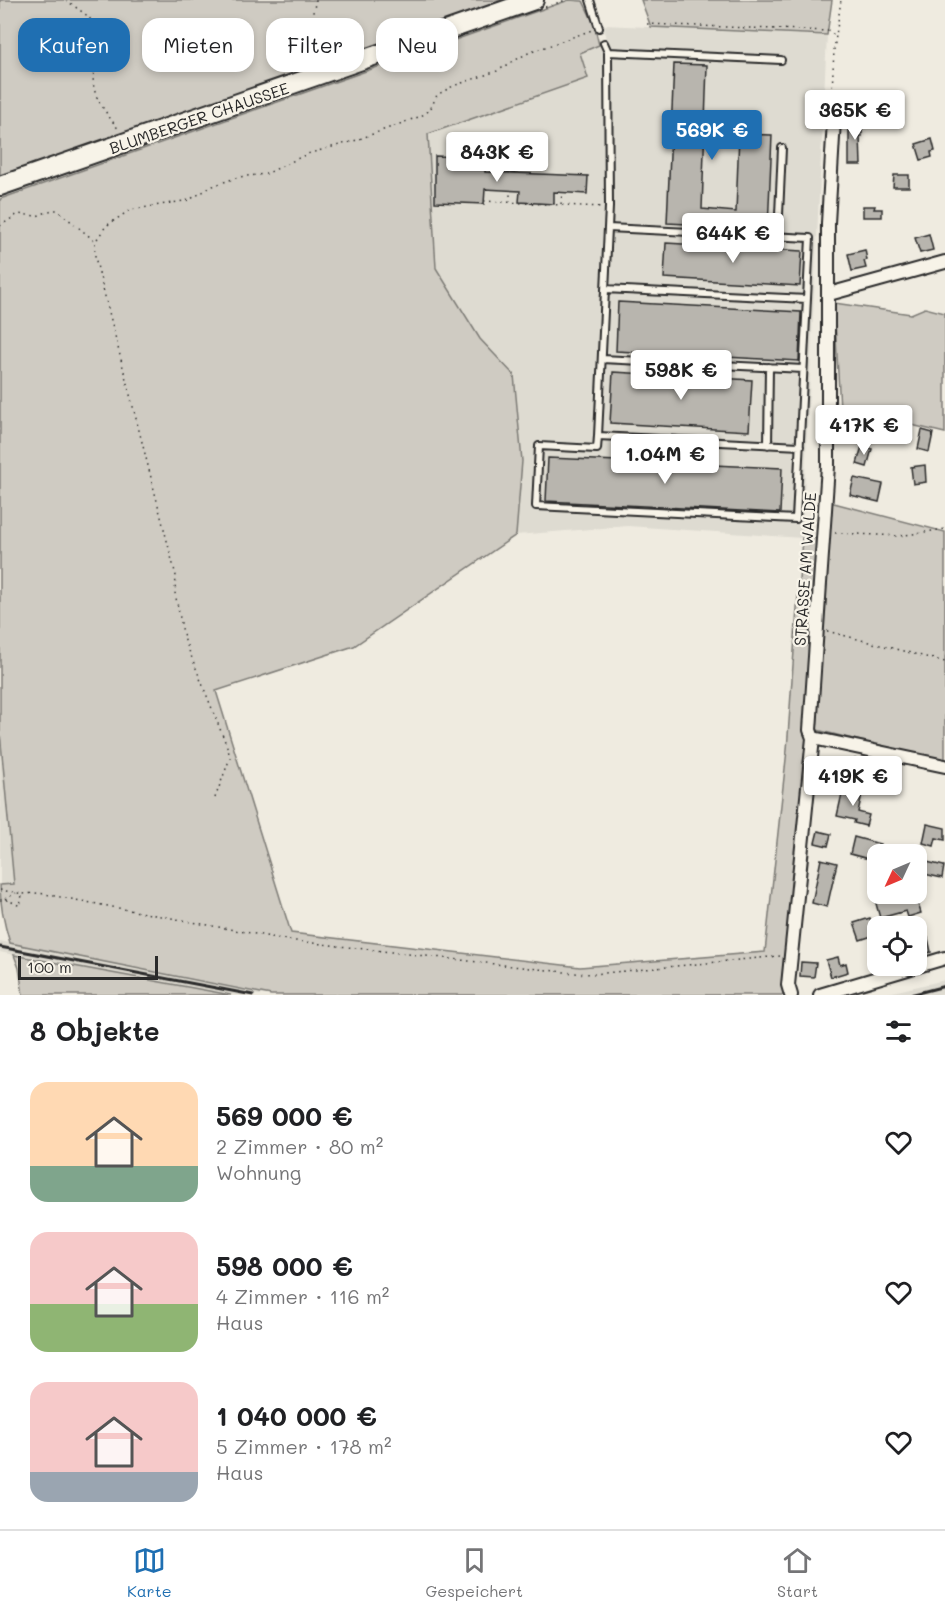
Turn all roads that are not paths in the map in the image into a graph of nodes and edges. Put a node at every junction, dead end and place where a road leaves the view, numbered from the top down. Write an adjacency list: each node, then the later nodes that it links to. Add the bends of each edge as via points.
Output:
1 (534, 0): 9 (main road, BLUMBERGER CHAUSSEE)
2 (590, 0): 3 (lane)
3 (599, 27)
4 (604, 44): 5 (lane)
5 (608, 52): 6 (lane); 10 (lane)
6 (781, 60)
7 (835, 103): 14 (street, STRASSE AM WALDE, via 828,224)
8 (782, 148): 11 (lane)
9 (0, 186)
10 (608, 228): 11 (lane); 13 (lane)
11 (778, 237): 15 (lane, via 810,238)
12 (945, 262): 14 (street)
13 (605, 289): 15 (lane); 16 (lane)
14 (829, 294): 22 (street, STRASSE AM WALDE, via 829,439 810,730)
15 (807, 299): 18 (lane)
16 (602, 359): 17 (lane); 19 (lane)
17 (770, 368): 18 (lane); 20 (lane)
18 (803, 369): 21 (lane)
19 (598, 436): 20 (lane); 21 (lane, via 597,449 539,446 536,506 796,519)
20 (768, 445): 21 (lane)
21 (800, 446)
22 (813, 738): 23 (street); 25 (street, STRASSE AM WALDE, via 790,955)
23 (945, 766)
24 (945, 958): 26 (street)
25 (791, 995)
26 (820, 995)

